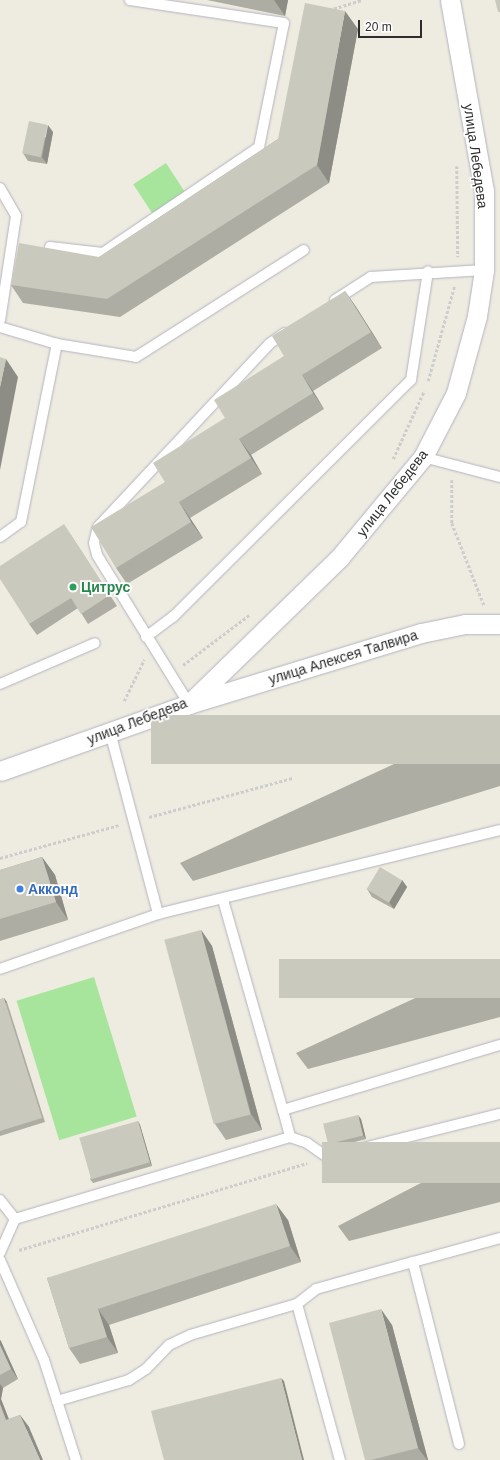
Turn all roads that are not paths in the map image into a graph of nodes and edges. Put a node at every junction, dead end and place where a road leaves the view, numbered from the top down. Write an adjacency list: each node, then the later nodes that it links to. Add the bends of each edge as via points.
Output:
1 (130, 0): 4 (lane, via 284,23 259,147 103,253)
2 (450, 0): 6 (street, улица Лебедева, via 484,192)
3 (0, 188): 9 (lane, via 16,216)
4 (50, 247)
5 (304, 250): 12 (lane, via 136,357)
6 (484, 270): 7 (lane); 13 (street, улица Лебедева, via 477,316 456,393)
7 (428, 271): 8 (lane, via 371,277); 17 (lane, via 410,380)
8 (327, 306)
9 (0, 320)
10 (0, 327): 12 (lane)
11 (295, 327): 17 (lane, via 269,344 98,527 94,542 97,555)
12 (57, 344): 15 (lane, via 21,522)
13 (423, 457): 14 (lane); 20 (street, улица Лебедева, via 340,558)
14 (500, 477)
15 (0, 537)
16 (499, 624): 20 (street, улица Алексея Талвира, via 465,624 421,633)
17 (149, 641): 20 (lane)
18 (95, 642): 19 (lane)
19 (0, 684)
20 (189, 704): 21 (street, улица Лебедева)
21 (110, 732): 22 (street, улица Лебедева); 25 (lane)
22 (0, 771)
23 (500, 830): 24 (lane)
24 (223, 900): 25 (lane); 28 (lane)
25 (158, 914): 26 (lane)
26 (0, 969)
27 (500, 1045): 28 (lane)
28 (283, 1110): 30 (lane)
29 (500, 1114): 30 (lane, via 327,1157 307,1143)
30 (290, 1137): 32 (lane)
31 (0, 1200): 32 (lane)
32 (15, 1219): 34 (lane)
33 (500, 1238): 36 (lane)
34 (0, 1252)
35 (0, 1260): 38 (lane, via 44,1360)
36 (412, 1262): 37 (lane, via 316,1289); 39 (lane)
37 (297, 1304): 38 (lane, via 190,1335 169,1345 146,1369 129,1380); 41 (lane)
38 (56, 1401): 40 (lane)
39 (459, 1444)
40 (76, 1460)
41 (340, 1460)

